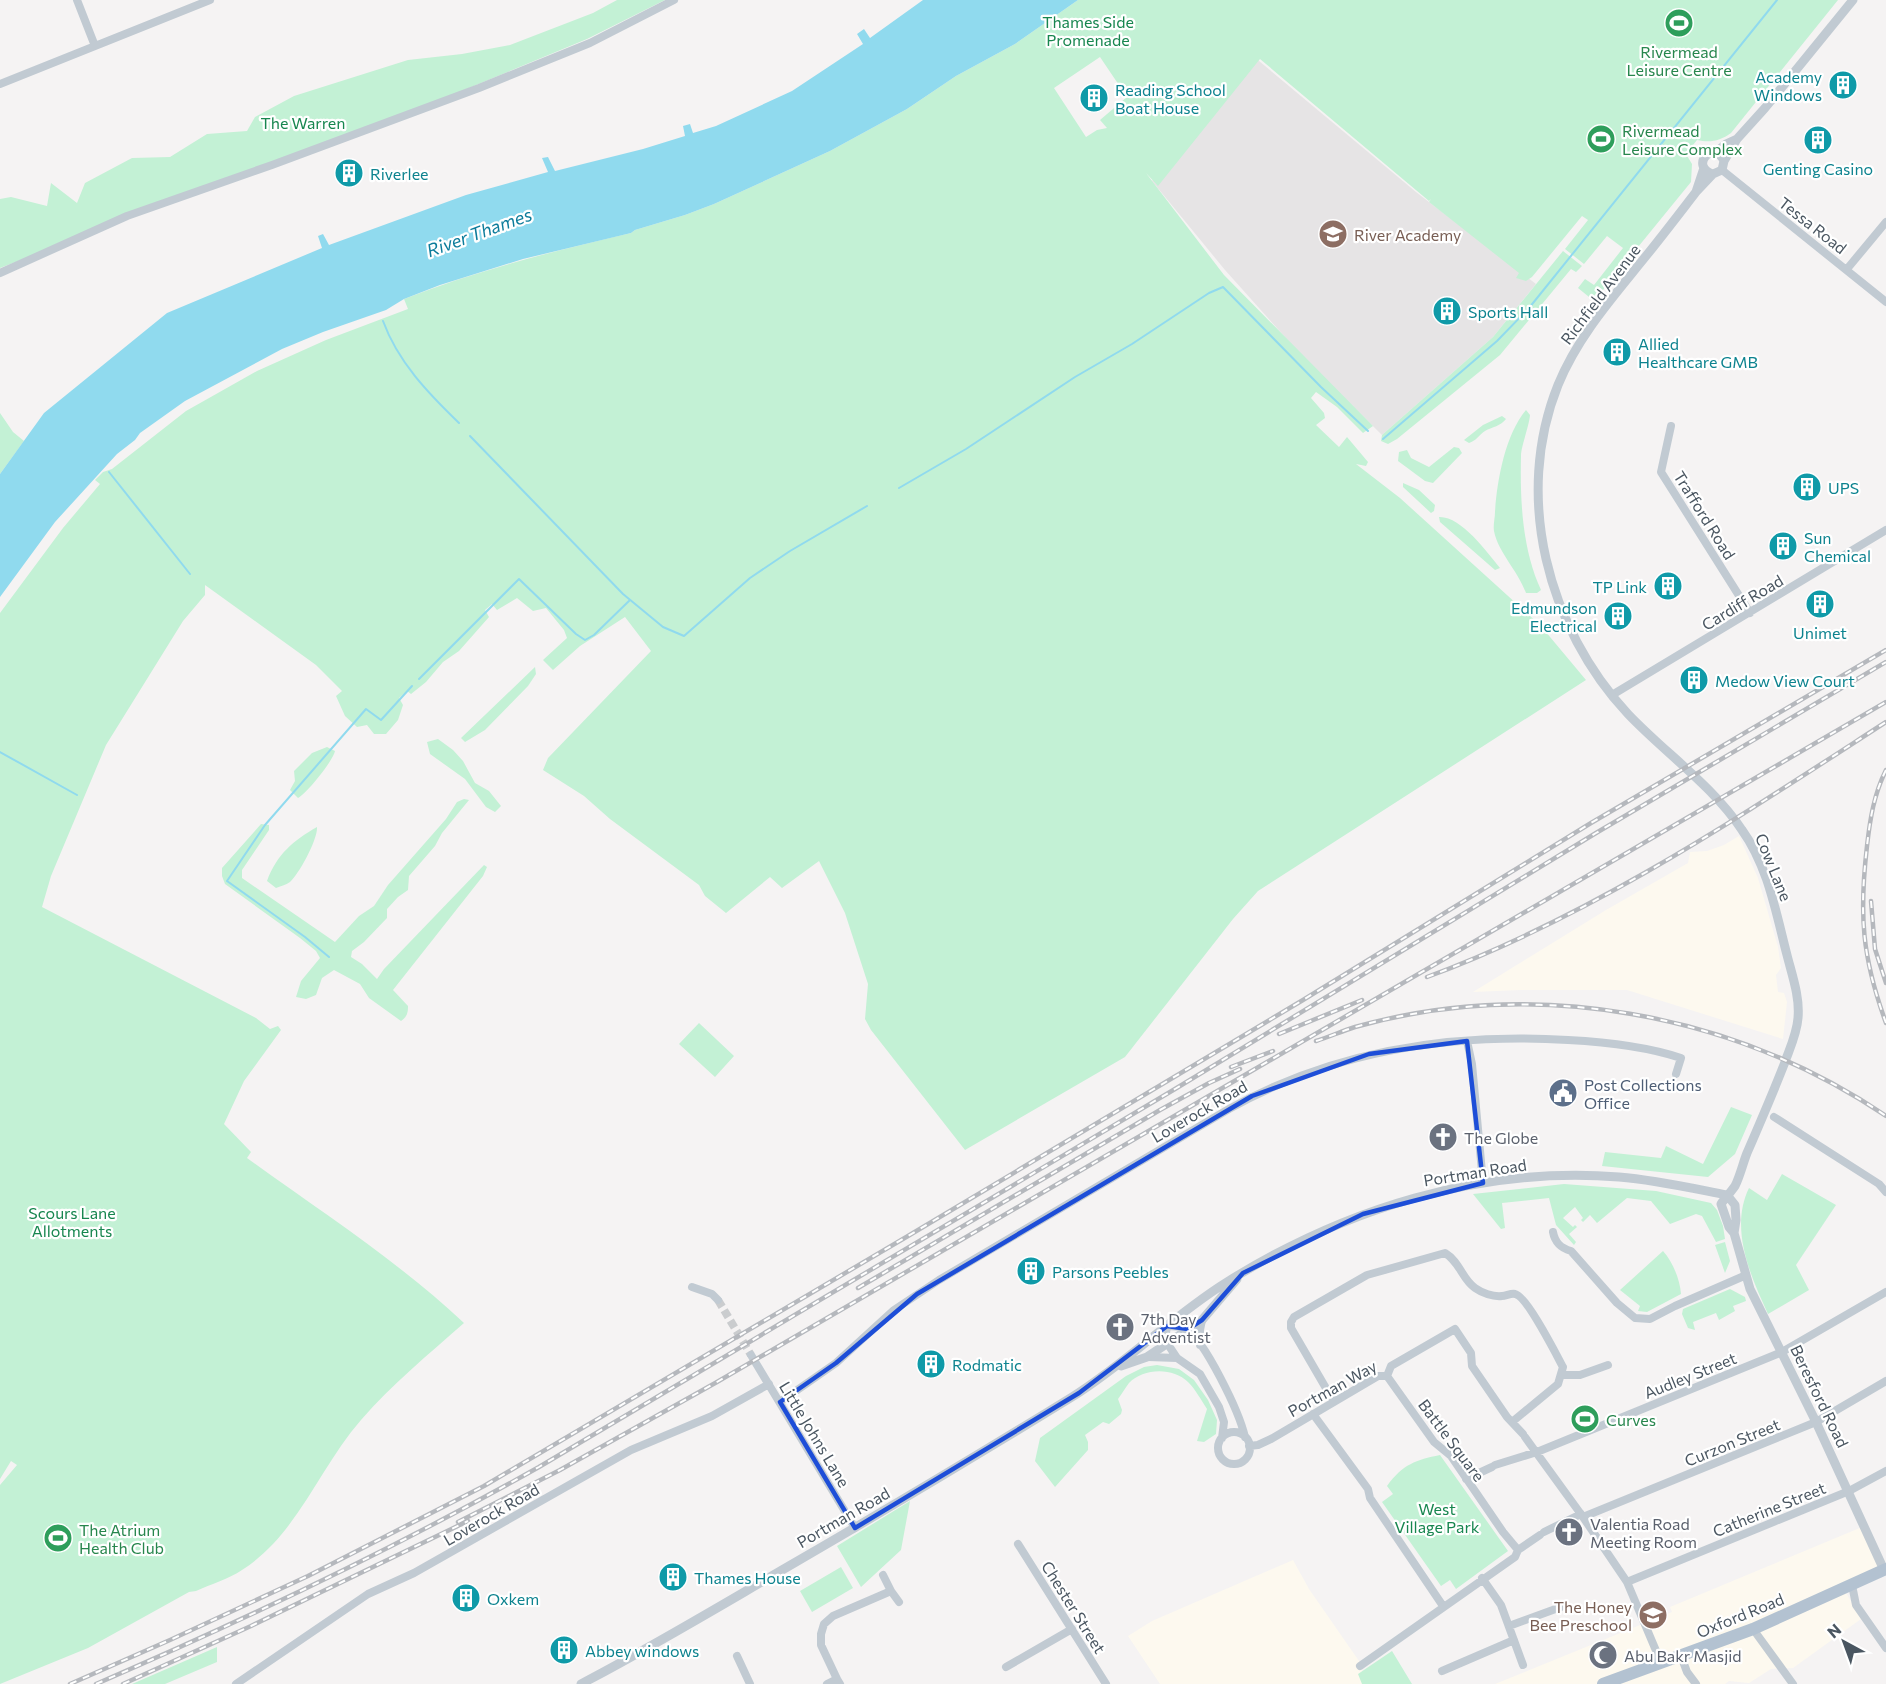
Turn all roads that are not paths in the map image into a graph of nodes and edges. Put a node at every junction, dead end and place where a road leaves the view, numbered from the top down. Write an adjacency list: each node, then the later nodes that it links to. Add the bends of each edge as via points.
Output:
1 (77, 0): 5 (street)
2 (210, 0): 5 (street)
3 (674, 0): 14 (street, via 590,43 127,216)
4 (1853, 0): 7 (street, Richfield Avenue)
5 (95, 46): 6 (street)
6 (0, 84)
7 (1737, 139): 8 (street, Richfield Avenue); 10 (street, Richfield Avenue)
8 (1716, 152): 9 (street, via 1705,156); 10 (street, via 1721,155)
9 (1704, 168): 10 (street, via 1708,172); 11 (street, Richfield Avenue)
10 (1720, 168): 11 (street, Richfield Avenue); 13 (street, Tessa Road)
11 (1696, 192): 18 (street, Richfield Avenue, via 1584,336 1555,394 1542,438 1538,494 1544,550)
12 (1886, 222): 13 (street)
13 (1847, 269): 15 (street, Tessa Road)
14 (0, 273)
15 (1886, 302)
16 (1671, 426): 19 (street, Trafford Road, via 1662,472)
17 (1886, 530): 19 (street, Cardiff Road)
18 (1559, 599): 20 (street, Cow Lane, via 1578,642)
19 (1750, 613): 20 (street, Cardiff Road)
20 (1612, 695): 26 (street, Cow Lane, via 1728,812 1748,838 1767,884 1796,992 1798,1015 1790,1047 1735,1187)
21 (1467, 1041): 22 (street, Loverock Road, via 1546,1039 1636,1047 1681,1059); 24 (street); 48 (street, Loverock Road, via 1457,1039 1369,1054 1261,1091 932,1284 894,1310 820,1376)
22 (1676, 1074)
23 (1774, 1117): 25 (street)
24 (1483, 1183): 26 (street, Portman Road, via 1562,1175 1606,1176 1658,1181); 28 (street, Portman Road, via 1420,1196 1363,1214 1294,1243)
25 (1886, 1192)
26 (1727, 1195): 29 (street, Beresford Road, via 1721,1204 1734,1233)
27 (1553, 1232): 29 (street, via 1554,1240 1572,1251 1625,1312 1635,1318 1650,1319)
28 (1243, 1273): 33 (street, Portman Road); 34 (street, Portman Road)
29 (1744, 1276): 38 (street, Beresford Road)
30 (692, 1287): 32 (street)
31 (1886, 1292): 38 (street, Audley Street)
32 (718, 1300)
33 (1202, 1320): 35 (street, Portman Road); 37 (street)
34 (1167, 1326): 35 (street); 36 (street); 43 (street, Portman Road)
35 (1188, 1329): 36 (street, Portman Road); 37 (street)
36 (1167, 1344): 40 (street, Portman Road); 41 (street)
37 (1201, 1346): 53 (street, via 1233,1402)
38 (1782, 1352): 52 (street, Beresford Road); 56 (street, Audley Street)
39 (751, 1355): 47 (street, Little Johns Lane)
40 (1147, 1357): 41 (street); 43 (street, Portman Road)
41 (1177, 1358): 54 (street, via 1192,1367 1208,1386 1224,1422)
42 (1608, 1365): 44 (street, via 1590,1373)
43 (1115, 1368): 61 (street, Portman Road, via 1020,1430)
44 (1562, 1375): 49 (street, via 1563,1367 1520,1296 1483,1293 1472,1286 1455,1259 1445,1253 1367,1275 1294,1317 1291,1328); 51 (street, via 1549,1393)
45 (1387, 1376): 49 (street, Portman Way, via 1378,1376); 51 (street, Portman Way, via 1391,1366 1455,1329 1471,1353 1472,1366); 58 (street, Battle Square)
46 (1886, 1381): 52 (street, Curzon Street)
47 (769, 1384): 48 (street, Little Johns Lane); 86 (street, Loverock Road, via 712,1416 631,1450 414,1573 368,1594)
48 (780, 1402): 61 (street, Little Johns Lane)
49 (1334, 1402): 50 (street, Portman Way)
50 (1313, 1414): 55 (street, Portman Way, via 1271,1439); 71 (street, via 1368,1489 1370,1498)
51 (1512, 1422): 56 (street)
52 (1816, 1422): 59 (street, Beresford Road); 60 (street, Curzon Street)
53 (1245, 1437): 54 (street, via 1231,1432); 55 (street)
54 (1222, 1438): 55 (street, via 1219,1454 1229,1463 1243,1461)
55 (1249, 1446)
56 (1537, 1452): 58 (street, Audley Street); 60 (street)
57 (1886, 1471): 59 (street, Catherine Street)
58 (1466, 1479): 63 (street, Battle Square)
59 (1849, 1491): 64 (street, Beresford Road); 67 (street, Catherine Street)
60 (1582, 1515): 63 (street, Curzon Street, via 1542,1533); 67 (street)
61 (855, 1528): 87 (street, Portman Road)
62 (1018, 1544): 74 (street, Chester Street)
63 (1518, 1550): 66 (street, Curzon Street, via 1515,1557)
64 (1885, 1569): 68 (main road, Oxford Road)
65 (883, 1575): 69 (street)
66 (1482, 1578): 71 (street, Curzon Street); 73 (street, via 1501,1605)
67 (1627, 1582): 80 (street)
68 (1852, 1586): 75 (main road, Oxford Road); 77 (street, via 1856,1605)
69 (891, 1592): 70 (street); 85 (street, via 824,1624 822,1646)
70 (899, 1602)
71 (1443, 1606): 82 (street, Curzon Street)
72 (1561, 1607): 73 (street)
73 (1509, 1626): 76 (street)
74 (1072, 1629): 83 (street); 90 (street, Chester Street)
75 (1753, 1629): 79 (main road, Oxford Road); 93 (street)
76 (1514, 1640): 81 (street); 84 (street)
77 (1886, 1648)
78 (737, 1656): 88 (street)
79 (1681, 1656): 80 (main road, Oxford Road); 92 (street)
80 (1658, 1664): 91 (main road, Oxford Road)
81 (1522, 1665)
82 (1359, 1666)
83 (1006, 1667)
84 (1442, 1671)
85 (838, 1682): 89 (street)
86 (236, 1684)
87 (581, 1684)
88 (750, 1684)
89 (827, 1684)
90 (1106, 1684)
91 (1603, 1684)
92 (1696, 1684)
93 (1793, 1684)

